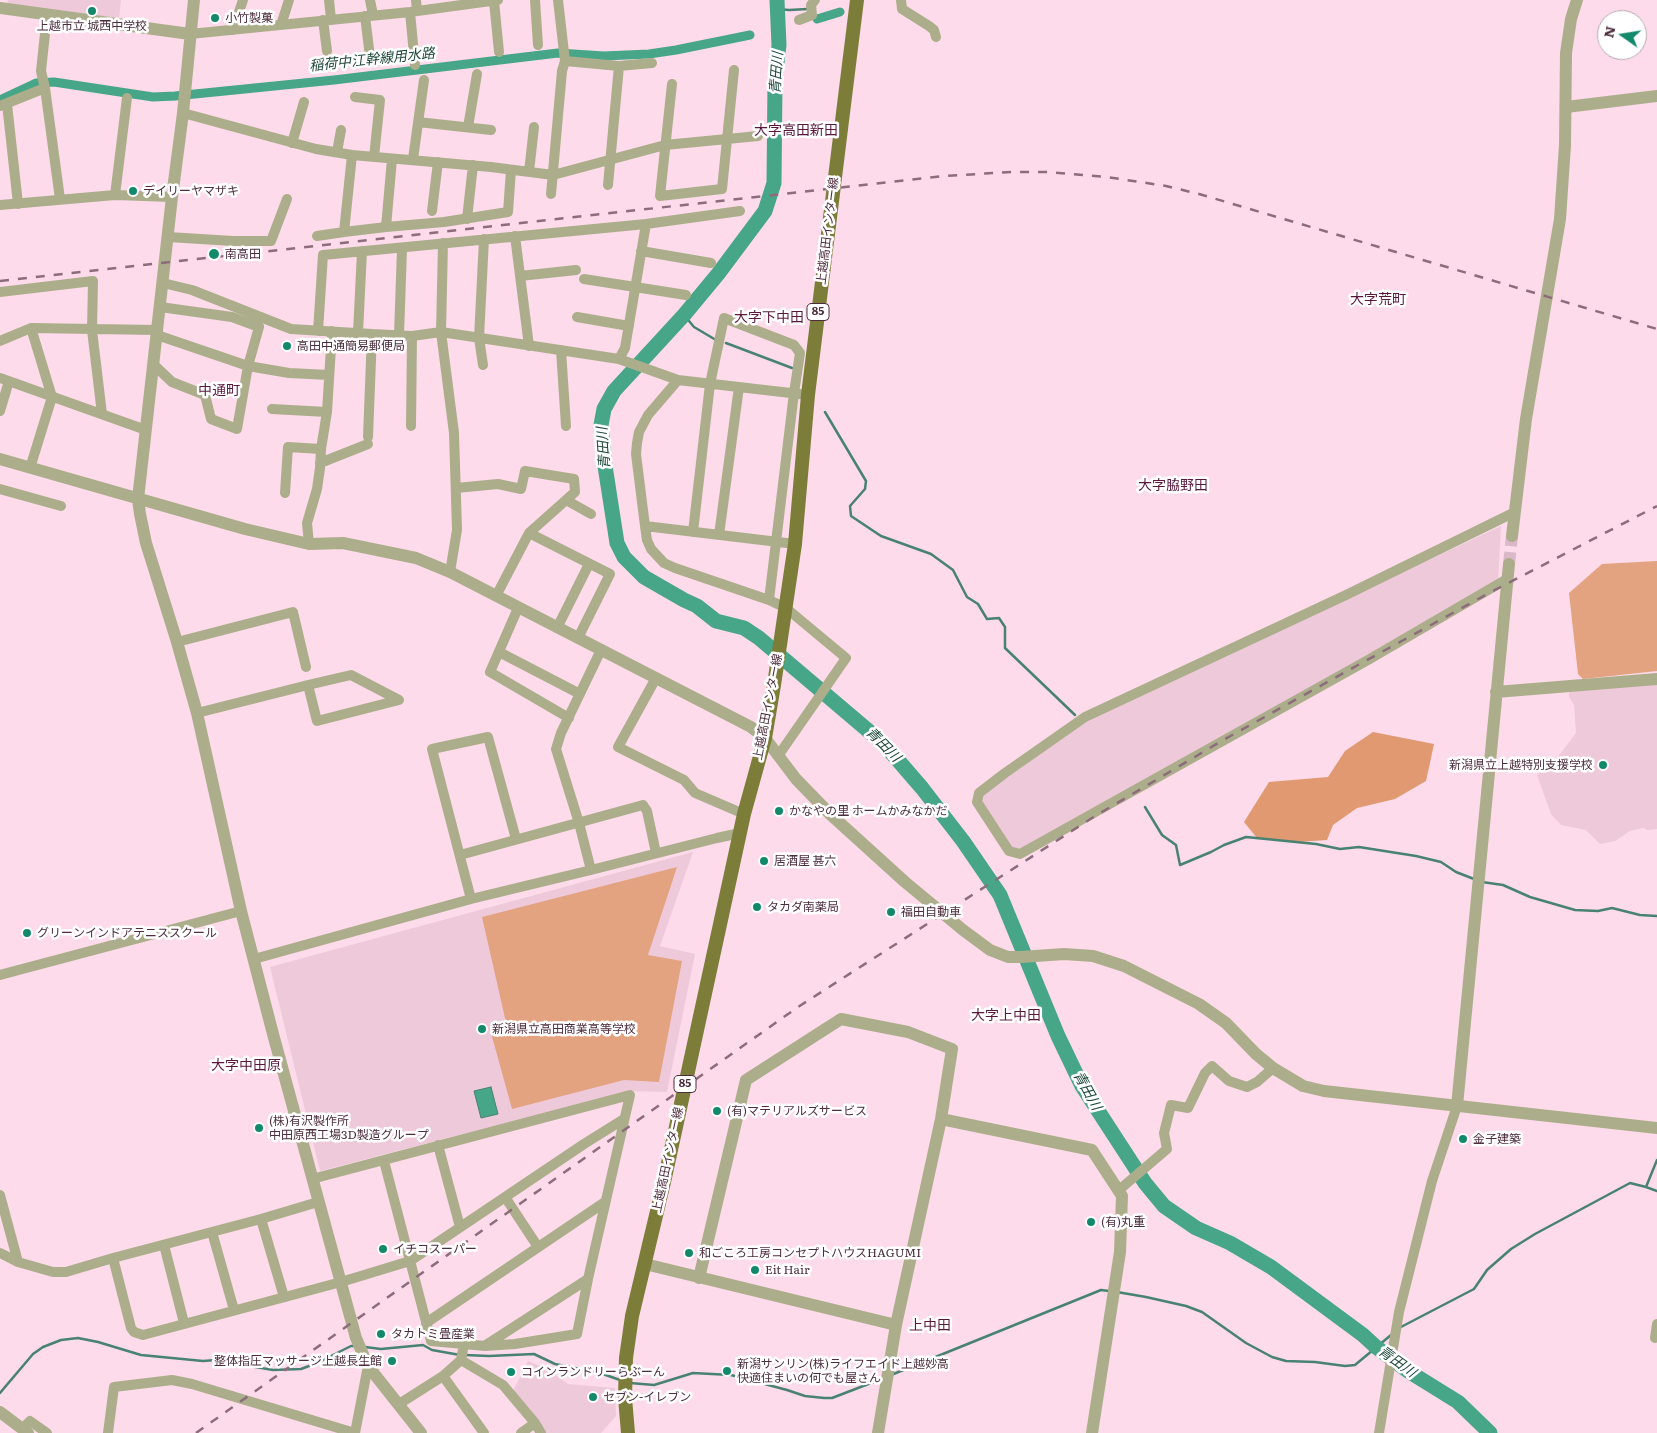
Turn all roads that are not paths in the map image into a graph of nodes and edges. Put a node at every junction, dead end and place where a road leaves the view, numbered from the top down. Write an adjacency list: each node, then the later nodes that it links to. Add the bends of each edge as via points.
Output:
1 (194, 0): 22 (street)
2 (243, 0): 21 (street)
3 (290, 0): 20 (street)
4 (329, 0): 18 (street)
5 (370, 0): 17 (street)
6 (496, 0): 12 (street); 26 (street)
7 (535, 0): 24 (street)
8 (558, 0): 28 (street)
9 (857, 0): 121 (main road, 上越高田インター線 / 85)
10 (901, 0): 23 (street, via 902,9 934,30)
11 (1576, 0): 42 (street, via 1566,53)
12 (459, 3): 14 (street)
13 (813, 5): 19 (street, via 812,15)
14 (414, 7): 17 (street); 30 (street)
15 (0, 8): 16 (street)
16 (47, 15): 22 (street); 36 (street, via 42,71)
17 (369, 16): 18 (street); 27 (street)
18 (327, 20): 20 (street); 25 (street)
19 (799, 20)
20 (281, 25): 21 (street)
21 (233, 30): 22 (street)
22 (190, 34): 43 (street)
23 (936, 37)
24 (538, 45)
25 (327, 50)
26 (499, 52)
27 (370, 57)
28 (565, 61): 31 (street); 63 (street)
29 (652, 64): 31 (street)
30 (416, 65)
31 (619, 66): 58 (street)
32 (734, 70): 50 (street)
33 (477, 74): 45 (street)
34 (424, 80): 44 (street)
35 (672, 84): 52 (street)
36 (45, 88): 41 (street); 69 (street)
37 (1657, 96): 42 (street)
38 (355, 97): 55 (street, via 380,100)
39 (127, 98): 65 (street)
40 (304, 102): 51 (street)
41 (4, 105): 70 (street)
42 (1566, 107): 140 (street, via 1560,219 1526,419)
43 (183, 113): 51 (street); 67 (street)
44 (418, 122): 45 (street); 57 (street)
45 (468, 127): 48 (street)
46 (534, 127): 62 (street)
47 (340, 130): 53 (street)
48 (491, 130)
49 (758, 136): 50 (street)
50 (726, 140): 52 (street); 52 (street, via 722,189 660,196)
51 (292, 143): 53 (street)
52 (665, 145): 58 (street)
53 (337, 152): 54 (street)
54 (352, 155): 55 (street); 77 (street)
55 (374, 157): 56 (street)
56 (392, 158): 57 (street); 76 (street)
57 (413, 160): 59 (street)
58 (610, 160): 63 (street); 64 (street)
59 (438, 162): 60 (street); 72 (street)
60 (474, 165): 61 (street); 74 (street)
61 (511, 170): 62 (street); 74 (street, via 508,212)
62 (529, 172): 63 (street)
63 (553, 175): 66 (street)
64 (608, 185)
65 (115, 194): 67 (street); 69 (street)
66 (551, 194)
67 (172, 197): 80 (street)
68 (287, 199): 80 (street, via 271,241)
69 (60, 200): 70 (street)
70 (18, 204): 71 (street)
71 (0, 205)
72 (432, 211)
73 (740, 211): 75 (street)
74 (467, 218): 76 (street)
75 (646, 224): 79 (street); 85 (street)
76 (386, 227): 77 (street)
77 (344, 232): 78 (street)
78 (317, 236)
79 (515, 236): 81 (street); 88 (street)
80 (168, 237): 90 (street)
81 (484, 239): 82 (street); 107 (street)
82 (443, 243): 83 (street); 102 (street)
83 (402, 249): 84 (street); 105 (street)
84 (362, 252): 99 (street, via 323,255); 103 (street)
85 (641, 252): 86 (street); 91 (street)
86 (711, 263)
87 (576, 270): 88 (street)
88 (520, 276): 109 (street)
89 (584, 279): 91 (street)
90 (163, 283): 94 (street); 99 (street, via 192,290 291,329)
91 (635, 288): 93 (street); 96 (street)
92 (0, 292): 98 (street, via 93,281)
93 (686, 294)
94 (160, 307): 101 (street); 114 (street, via 232,317 259,327)
95 (577, 316): 96 (street)
96 (629, 326): 111 (street)
97 (32, 328): 98 (street); 108 (street); 122 (street)
98 (92, 330): 101 (street); 126 (street)
99 (318, 331): 100 (street)
100 (332, 331): 103 (street); 115 (street)
101 (157, 332): 112 (street); 114 (street)
102 (441, 332): 106 (street); 107 (street); 134 (street, via 454,433)
103 (358, 333): 104 (street)
104 (372, 334): 105 (street); 132 (street, via 368,441)
105 (400, 335): 106 (street)
106 (412, 336): 127 (street)
107 (479, 338): 109 (street); 113 (street)
108 (0, 341)
109 (529, 346): 110 (street)
110 (561, 350): 111 (street); 128 (street)
111 (624, 361): 117 (street)
112 (154, 364): 114 (street, via 172,382 205,395 211,419 237,429); 129 (street)
113 (483, 365)
114 (248, 366): 115 (street, via 289,374)
115 (329, 376): 125 (street)
116 (4, 379): 122 (street); 124 (street)
117 (678, 380): 118 (street); 142 (street, via 648,415 639,432 636,454)
118 (710, 384): 119 (street); 120 (street, via 724,318 794,345 800,353); 143 (street)
119 (739, 387): 120 (street); 145 (street)
120 (794, 393): 121 (street); 147 (street)
121 (808, 395): 149 (main road, 上越高田インター線 / 85)
122 (52, 397): 126 (street); 133 (street)
123 (272, 409): 125 (street)
124 (0, 411)
125 (327, 412): 130 (street)
126 (102, 414): 129 (street)
127 (412, 426)
128 (566, 426)
129 (146, 430): 137 (street)
130 (321, 449): 132 (street); 136 (street, via 288,447)
131 (0, 459): 133 (street)
132 (320, 463): 148 (street, via 317,489 307,522)
133 (30, 468): 137 (street)
134 (456, 488): 138 (street, via 498,484 521,489 525,471 574,479 575,492); 152 (street, via 457,530)
135 (0, 489): 139 (street)
136 (285, 492)
137 (138, 499): 148 (street, via 245,530); 160 (street, via 146,544)
138 (566, 500): 141 (street); 144 (street)
139 (61, 506)
140 (1515, 512): 146 (street); 153 (street, via 1085,717 986,788 979,794 977,802 1009,851 1020,854)
141 (591, 514)
142 (644, 526): 143 (street); 155 (street, via 651,549 664,563)
143 (693, 532): 145 (street)
144 (530, 533): 150 (street); 154 (street)
145 (719, 535): 147 (street)
146 (1512, 536)
147 (776, 542): 149 (street); 155 (street)
148 (309, 544): 152 (street, via 343,543 416,558)
149 (795, 544): 157 (main road, 上越高田インター線 / 85)
150 (589, 564): 158 (street); 159 (street, via 610,574)
151 (1509, 564): 153 (street)
152 (450, 572): 154 (street)
153 (1507, 579): 167 (street)
154 (496, 596): 156 (street)
155 (769, 600): 157 (street)
156 (518, 608): 158 (street); 162 (street)
157 (786, 608): 171 (main road, 上越高田インター線 / 85); 172 (street, via 846,658)
158 (557, 628): 159 (street)
159 (578, 638): 161 (street)
160 (177, 642): 163 (street, via 293,612); 169 (street)
161 (601, 650): 164 (street); 168 (street)
162 (499, 652): 168 (street); 170 (street, via 490,672)
163 (306, 667)
164 (656, 678): 171 (street, via 740,720); 173 (street, via 618,747 684,780 695,793)
165 (1657, 679): 167 (street)
166 (308, 685): 166 (street, via 317,721 399,700 351,674); 169 (street)
167 (1496, 692): 185 (street)
168 (580, 694): 170 (street)
169 (197, 713): 181 (street)
170 (568, 718): 174 (street, via 556,749)
171 (765, 738): 172 (street); 173 (main road, 上越高田インター線 / 85)
172 (778, 756): 184 (street, via 830,814 905,882 962,930 996,953 1021,957 1093,956 1124,966 1199,1004 1226,1023)
173 (744, 814): 175 (main road, 上越高田インター線 / 85)
174 (580, 823): 176 (street); 177 (street, via 643,805); 179 (street)
175 (740, 834): 177 (street); 206 (main road, 上越高田インター線 / 85)
176 (516, 839): 178 (street); 178 (street, via 488,736 432,749)
177 (656, 853): 179 (street)
178 (460, 855): 180 (street)
179 (591, 870): 180 (street)
180 (471, 898): 182 (street)
181 (241, 911): 182 (street); 183 (street)
182 (254, 959): 191 (street)
183 (0, 975)
184 (1273, 1068): 185 (street, via 1303,1086 1324,1092); 192 (street, via 1247,1087 1229,1081 1212,1066 1205,1073 1188,1108 1170,1105 1164,1133 1167,1148)
185 (1457, 1106): 188 (street); 235 (street, via 1431,1184 1398,1312)
186 (624, 1119): 189 (street, via 630,1095); 194 (street); 196 (street)
187 (941, 1119): 192 (street, via 1092,1150); 207 (street, via 952,1049 908,1032 841,1018 746,1080); 215 (street)
188 (1657, 1128)
189 (438, 1145): 190 (street); 198 (street)
190 (384, 1161): 191 (street); 204 (street)
191 (312, 1179): 195 (street)
192 (1119, 1190): 234 (street, via 1122,1196 1120,1252)
193 (0, 1195): 205 (street)
194 (505, 1197): 198 (street); 201 (street)
195 (318, 1202): 197 (street); 209 (street)
196 (605, 1202): 201 (street); 208 (street)
197 (261, 1220): 199 (street); 210 (street)
198 (460, 1227): 204 (street)
199 (212, 1232): 200 (street); 211 (street)
200 (164, 1245): 203 (street); 212 (street)
201 (538, 1247): 213 (street)
202 (0, 1253): 205 (street)
203 (113, 1258): 205 (street, via 66,1272 53,1272); 212 (street, via 134,1332 143,1335)
204 (410, 1261): 209 (street); 213 (street)
205 (18, 1262)
206 (644, 1264): 207 (street); 232 (main road, 上越高田インター線 / 85, via 626,1358)
207 (699, 1278): 215 (street)
208 (588, 1279): 217 (street); 217 (street, via 577,1334)
209 (341, 1282): 210 (street); 219 (street, via 356,1338)
210 (284, 1297): 211 (street)
211 (234, 1310): 212 (street)
212 (184, 1323)
213 (426, 1323): 218 (street, via 431,1341)
214 (1657, 1324): 216 (street)
215 (896, 1325): 233 (street)
216 (1655, 1338)
217 (485, 1346): 218 (street)
218 (462, 1353): 220 (street); 223 (street, via 503,1385)
219 (368, 1366): 221 (street); 227 (street)
220 (443, 1376): 221 (street); 229 (street)
221 (399, 1404): 228 (street)
222 (0, 1412): 224 (street)
223 (535, 1423): 230 (street); 231 (street)
224 (25, 1430): 225 (street, via 30,1421)
225 (46, 1433)
226 (108, 1433): 227 (street, via 114,1386 172,1380)
227 (355, 1433)
228 (420, 1433)
229 (484, 1433)
230 (521, 1433)
231 (541, 1433)
232 (628, 1433)
233 (878, 1433)
234 (1092, 1433)
235 (1379, 1433)

